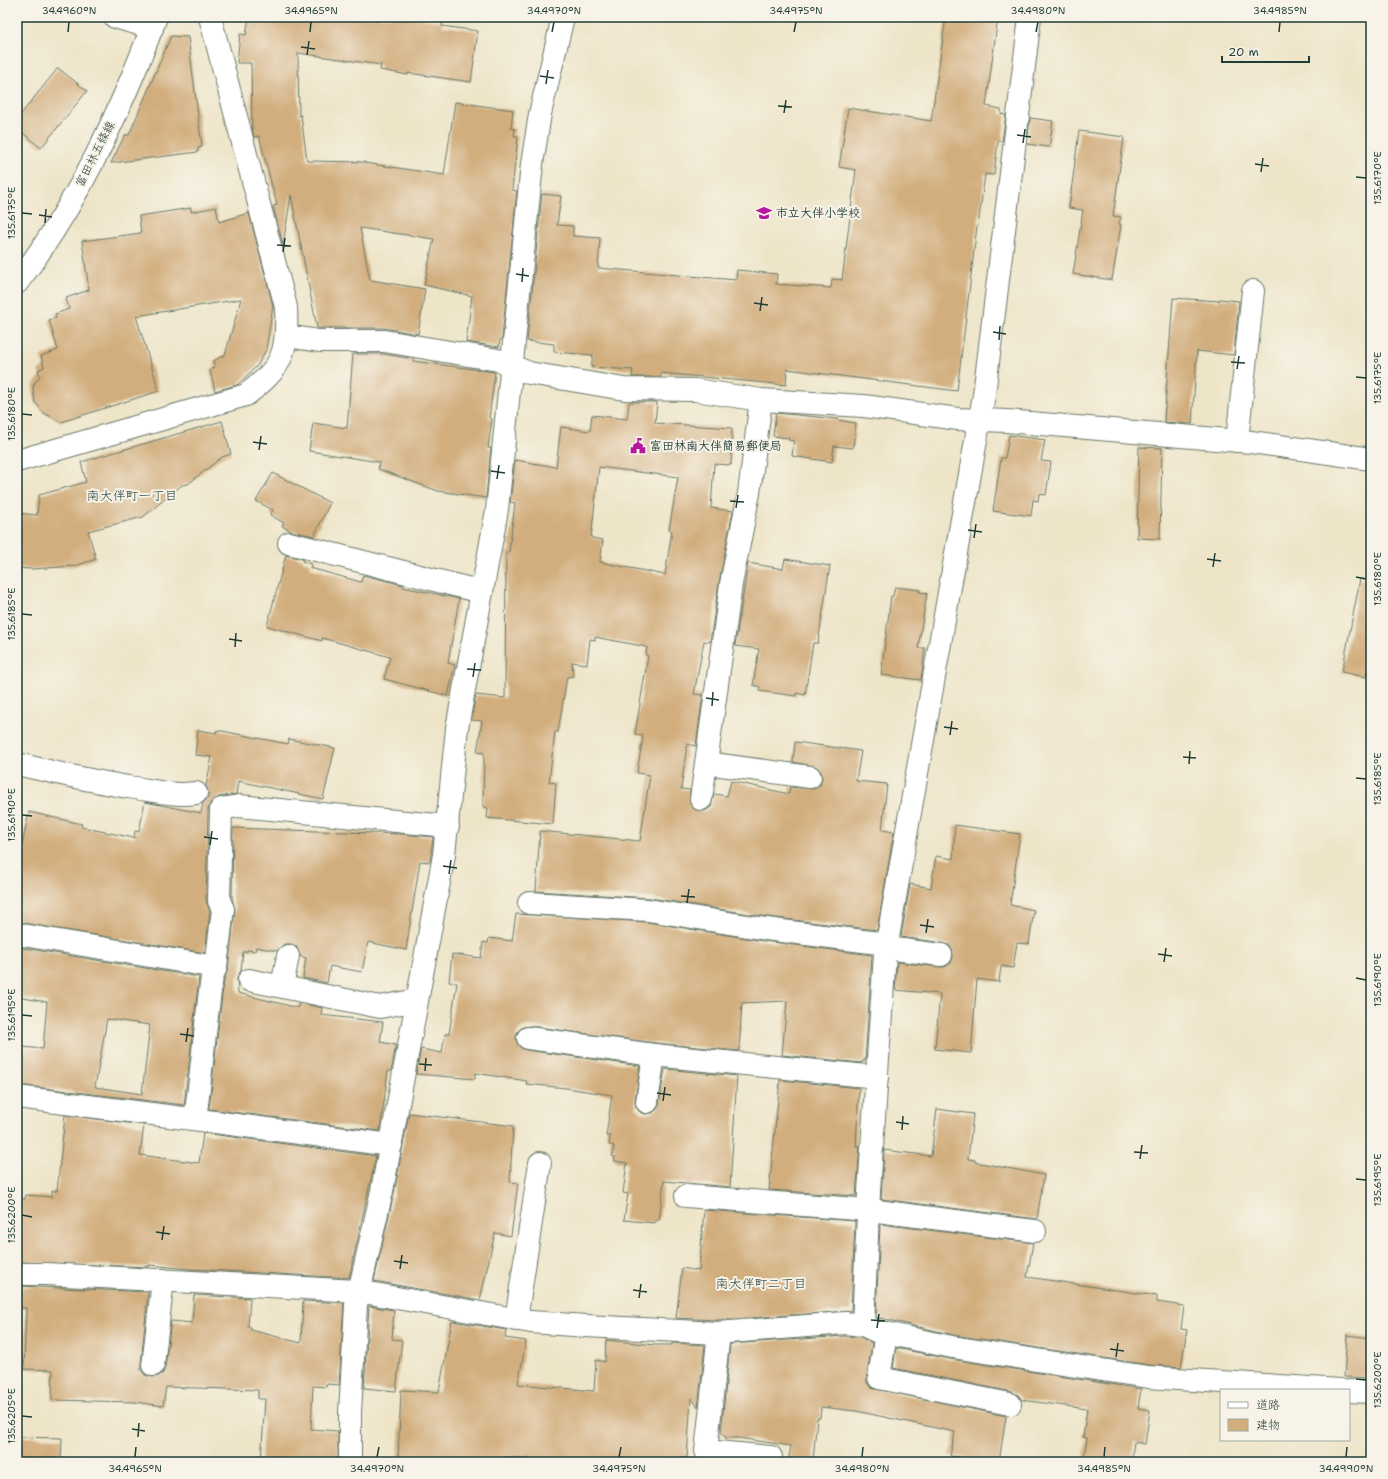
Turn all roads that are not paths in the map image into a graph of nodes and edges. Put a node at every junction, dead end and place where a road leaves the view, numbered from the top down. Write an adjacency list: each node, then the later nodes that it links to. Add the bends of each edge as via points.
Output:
1 (115, 17): 5 (street)
2 (210, 17): 8 (street, via 286,307)
3 (563, 17): 9 (street, via 540,114 532,164)
4 (1030, 17): 11 (street)
5 (154, 22): 6 (street, 富田林五條線, via 132,79 97,155 52,232)
6 (17, 283)
7 (1252, 291): 12 (street)
8 (287, 336): 9 (street, via 319,341 384,341 498,360); 14 (street, via 280,362 263,382 246,395)
9 (512, 366): 10 (street, via 529,373 624,389 695,390); 16 (street, via 497,510)
10 (761, 400): 11 (street, via 864,406); 17 (street, via 749,493 732,584)
11 (980, 420): 12 (street); 25 (street)
12 (1237, 441): 13 (street)
13 (1371, 459)
14 (17, 461)
15 (289, 543): 16 (street)
16 (482, 592): 22 (street, via 457,728)
17 (706, 763): 19 (street); 21 (street)
18 (17, 764): 20 (street, via 92,781 170,794)
19 (810, 777)
20 (196, 793)
21 (701, 799)
22 (448, 826): 28 (street, via 239,806 221,809 219,901 223,909); 31 (street)
23 (529, 903): 25 (street, via 648,910)
24 (17, 934): 28 (street)
25 (887, 946): 26 (street); 34 (street)
26 (940, 955)
27 (288, 956): 30 (street)
28 (216, 967): 37 (street, via 212,977)
29 (250, 980): 30 (street)
30 (282, 986): 31 (street, via 380,1007)
31 (418, 1000): 38 (street)
32 (528, 1038): 33 (street)
33 (654, 1055): 34 (street); 36 (street)
34 (877, 1077): 41 (street)
35 (17, 1097): 37 (street)
36 (648, 1102)
37 (195, 1118): 38 (street)
38 (391, 1145): 45 (street)
39 (540, 1163): 46 (street)
40 (686, 1196): 41 (street)
41 (869, 1210): 42 (street); 47 (street)
42 (1036, 1231)
43 (17, 1274): 44 (street)
44 (163, 1280): 45 (street); 50 (street)
45 (359, 1291): 46 (street); 57 (street, via 350,1413)
46 (516, 1320): 48 (street)
47 (863, 1325): 48 (street, via 846,1323); 49 (street)
48 (719, 1333): 55 (street)
49 (886, 1333): 51 (street, via 952,1347 1148,1376); 54 (street, via 879,1378)
50 (153, 1365)
51 (1326, 1389)
52 (1350, 1391): 53 (street)
53 (1371, 1392)
54 (1010, 1404)
55 (705, 1456): 56 (street)
56 (771, 1457)
57 (350, 1462)

